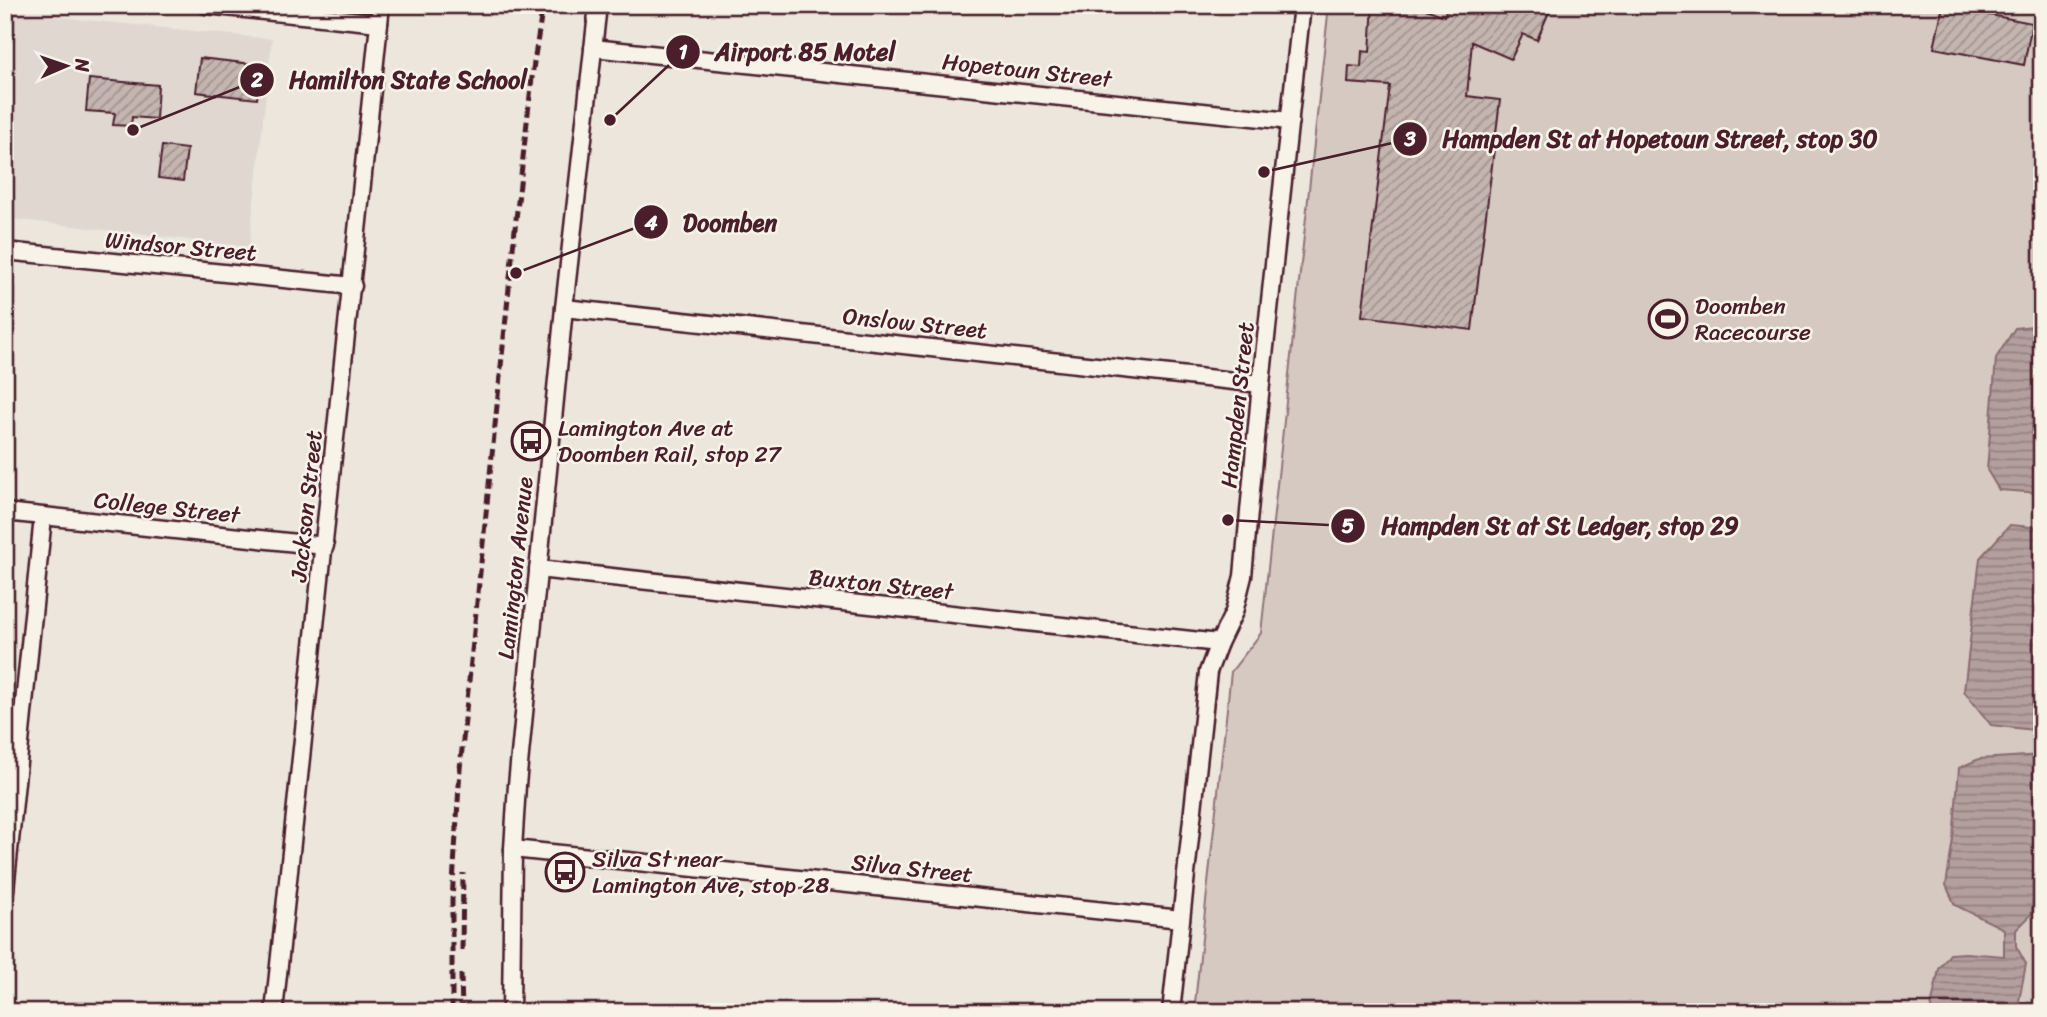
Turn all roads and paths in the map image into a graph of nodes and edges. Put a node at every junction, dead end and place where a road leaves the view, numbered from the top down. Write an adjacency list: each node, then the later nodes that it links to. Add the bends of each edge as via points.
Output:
1 (206, 5): 5 (street)
2 (381, 5): 5 (street, Jackson Street)
3 (598, 5): 6 (street, Lamington Avenue)
4 (1302, 5): 7 (street, Hampden Street)
5 (379, 23): 9 (street, Jackson Street)
6 (593, 48): 7 (street, Hopetoun Street); 10 (street, Lamington Avenue)
7 (1290, 121): 11 (street, Hampden Street)
8 (5, 251): 9 (street, Windsor Street)
9 (353, 286): 14 (street, Jackson Street)
10 (564, 308): 11 (street, Onslow Street); 15 (street, Lamington Avenue)
11 (1261, 384): 16 (street, Hampden Street, via 1243,576 1234,612)
12 (5, 512): 13 (street, College Street)
13 (43, 517): 14 (street, College Street); 18 (street)
14 (325, 546): 20 (street, Jackson Street)
15 (538, 569): 16 (street, Buxton Street); 17 (street, Lamington Avenue)
16 (1219, 643): 19 (street, Hampden Street, via 1208,672)
17 (513, 849): 19 (street, Silva Street); 21 (street, Lamington Avenue)
18 (5, 890)
19 (1181, 919): 22 (street, Hampden Street)
20 (274, 1012)
21 (511, 1012)
22 (1171, 1012)

